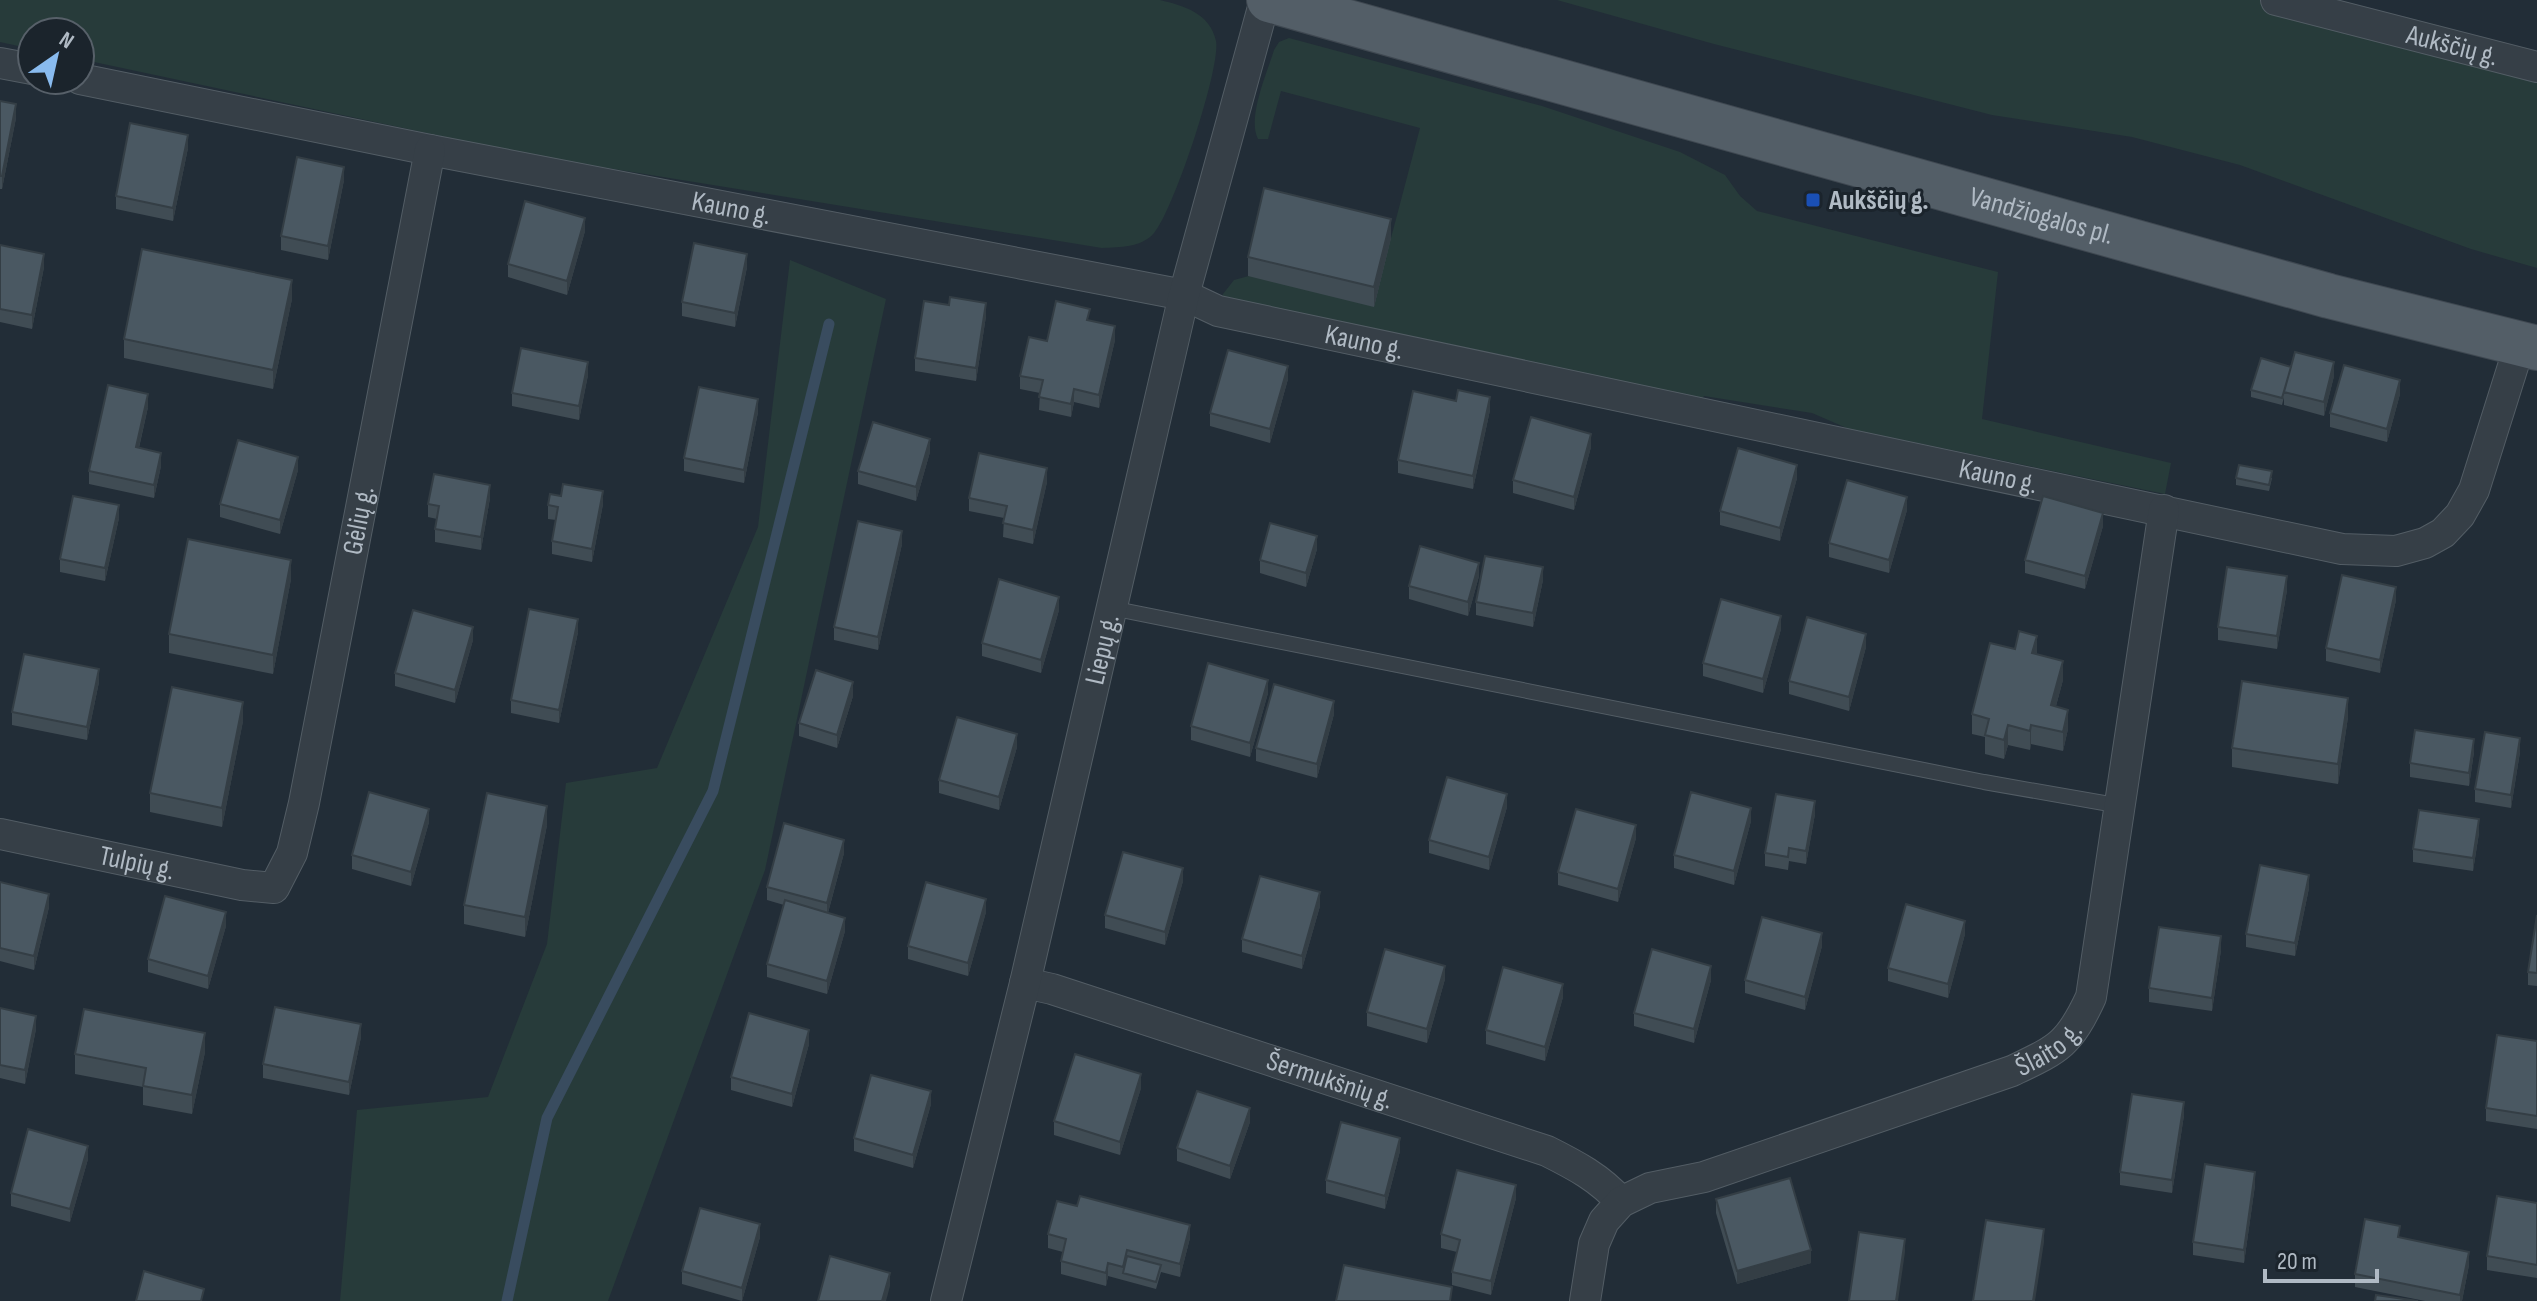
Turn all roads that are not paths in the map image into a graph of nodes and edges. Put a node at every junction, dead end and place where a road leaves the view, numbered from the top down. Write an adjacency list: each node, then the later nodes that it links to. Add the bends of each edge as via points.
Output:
1 (1267, 0): 6 (street, Liepų g.); 7 (main road, Vandžiogalos pl., via 2329,296)
2 (2276, 0): 3 (street, Aukščių g.)
3 (2537, 67)
4 (96, 82): 5 (street, Kauno g.)
5 (430, 150): 6 (street, Kauno g.); 12 (street, Gėlių g., via 304,803 292,853)
6 (1184, 295): 8 (street, Kauno g., via 1218,311); 9 (street, Liepų g.)
7 (2528, 346): 8 (street, Kauno g., via 2474,490 2460,515 2425,543 2396,551 2342,549)
8 (2164, 510): 10 (street, Šlaito g.)
9 (1111, 608): 10 (lane); 13 (street, Liepų g.)
10 (2121, 806): 14 (street, Šlaito g., via 2091,997 2069,1037 2012,1071 1704,1177 1650,1188)
11 (0, 834): 12 (street, Tulpių g.)
12 (274, 888)
13 (1025, 983): 14 (street, Šermukšnių g., via 1547,1151 1579,1167); 15 (street, Liepų g.)
14 (1621, 1202): 16 (street, via 1604,1221 1594,1244)
15 (946, 1301)
16 (1585, 1301)

